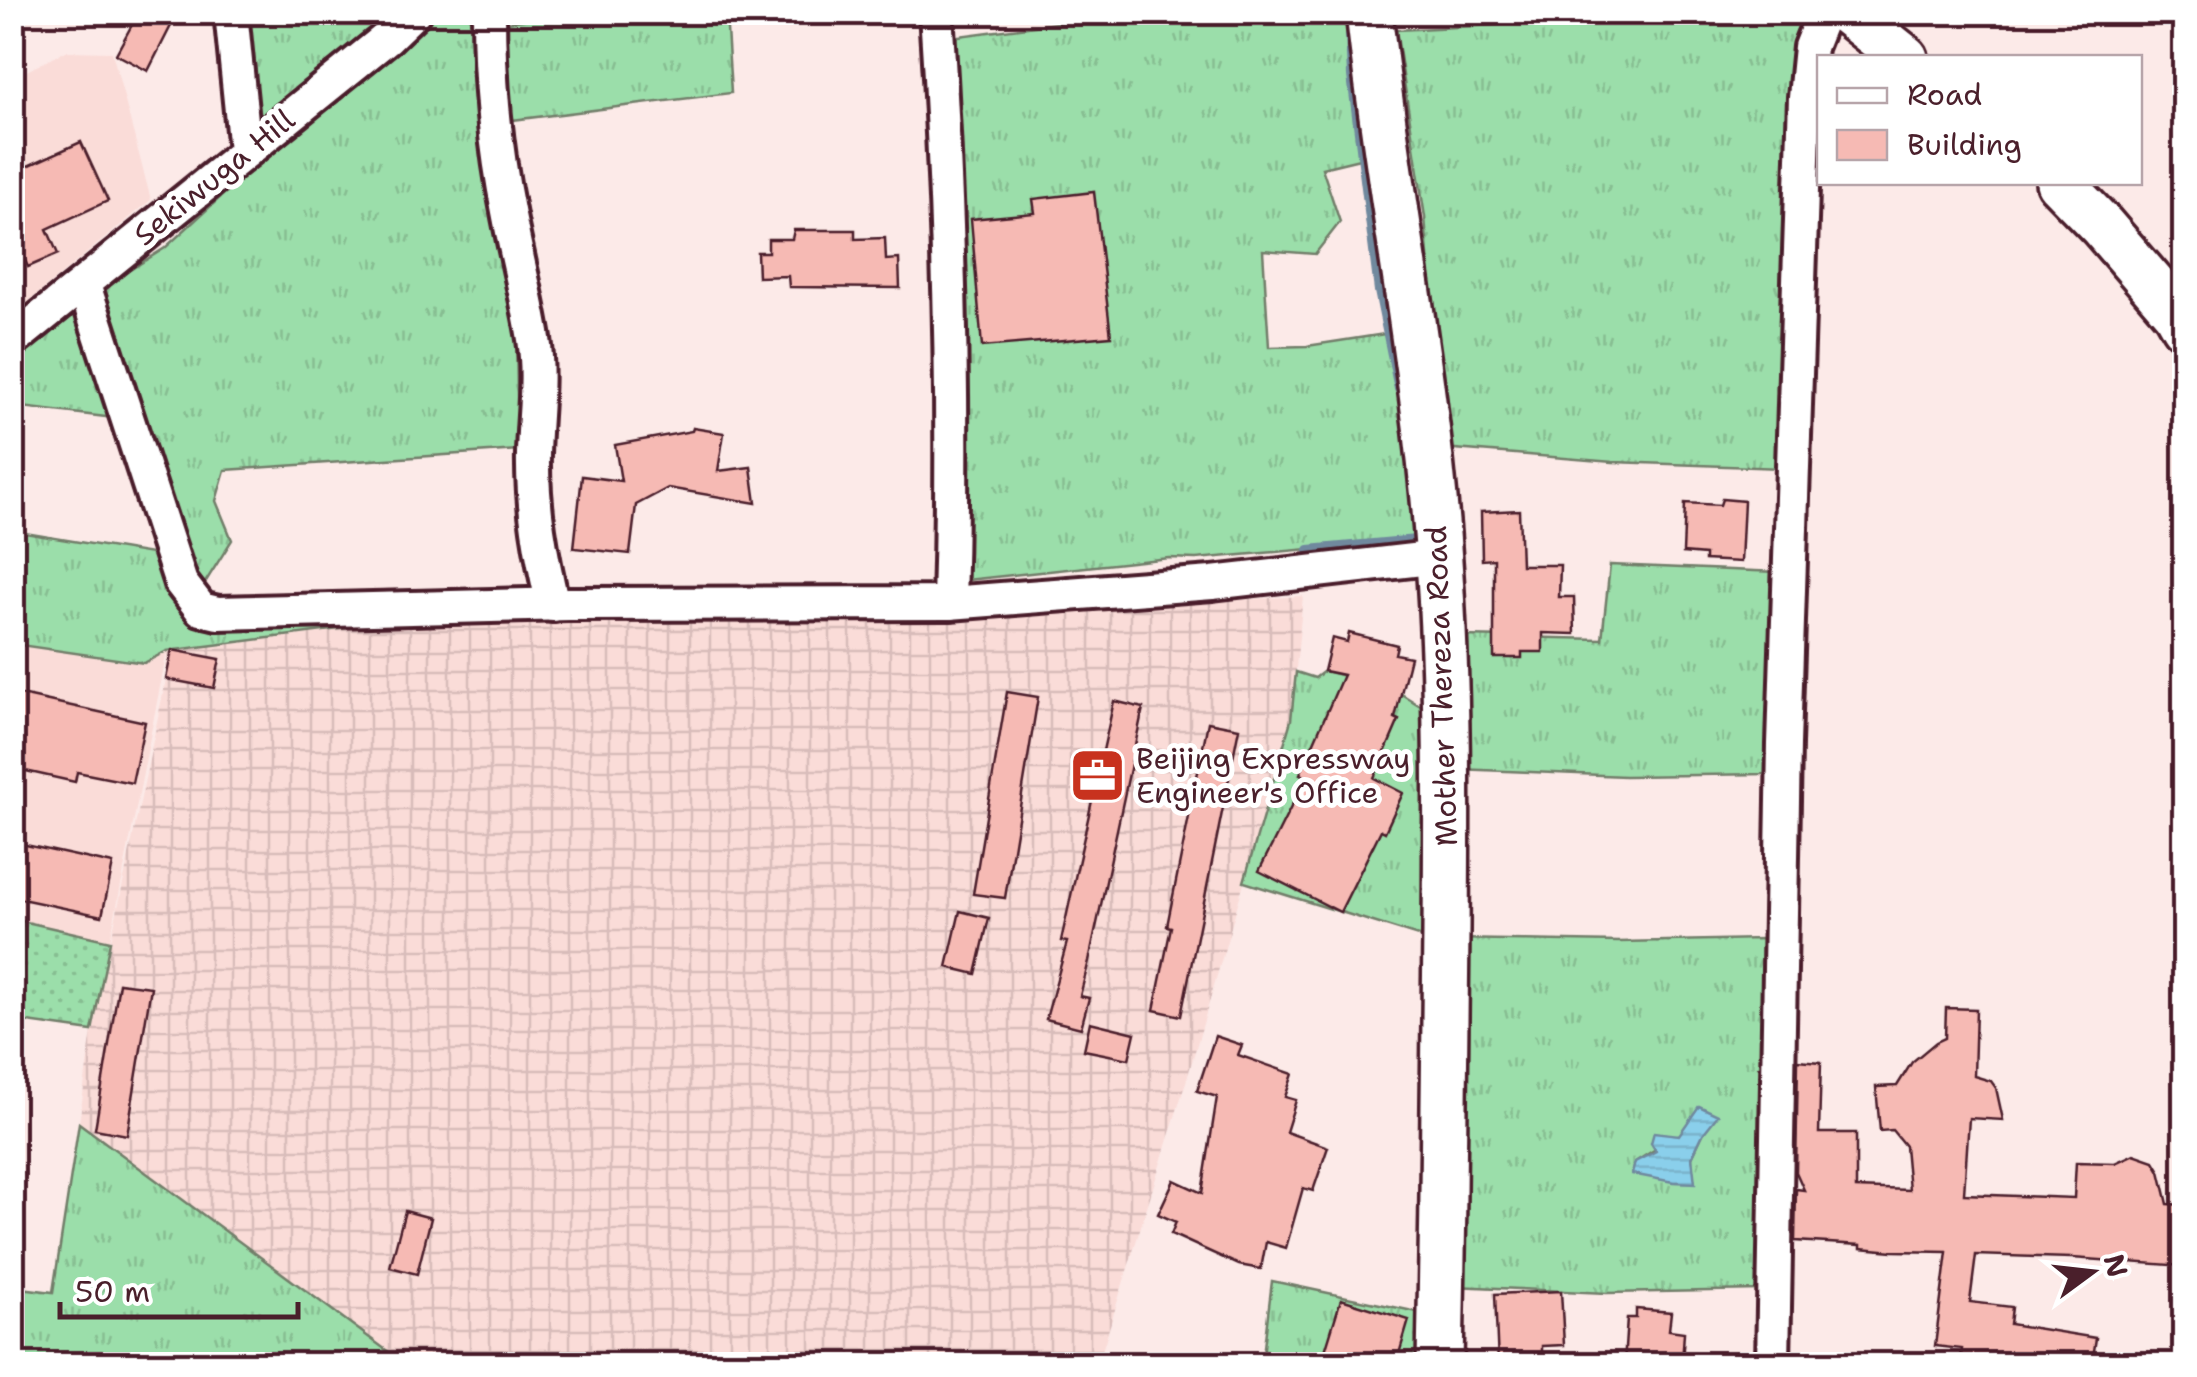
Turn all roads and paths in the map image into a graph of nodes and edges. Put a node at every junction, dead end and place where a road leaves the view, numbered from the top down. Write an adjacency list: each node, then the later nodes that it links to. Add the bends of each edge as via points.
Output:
1 (231, 12): 9 (street)
2 (414, 12): 9 (street, Sekiwuga Hill)
3 (489, 12): 16 (street, via 496,136 534,340 534,510)
4 (936, 12): 15 (street, via 951,369)
5 (1368, 12): 14 (street, Mother Thereza Road)
6 (1824, 12): 18 (street, via 1810,47 1804,97)
7 (1847, 12): 8 (street)
8 (1901, 55)
9 (245, 151): 11 (street, Sekiwuga Hill)
10 (2062, 185): 12 (street)
11 (84, 285): 13 (street, Sekiwuga Hill); 16 (street, via 181,584 201,609 218,614)
12 (2184, 326)
13 (12, 341)
14 (1439, 556): 15 (street, via 1212,583); 17 (street, Mother Thereza Road, via 1447,839)
15 (950, 603): 16 (street)
16 (552, 606)
17 (1440, 1364)
18 (1773, 1364)

